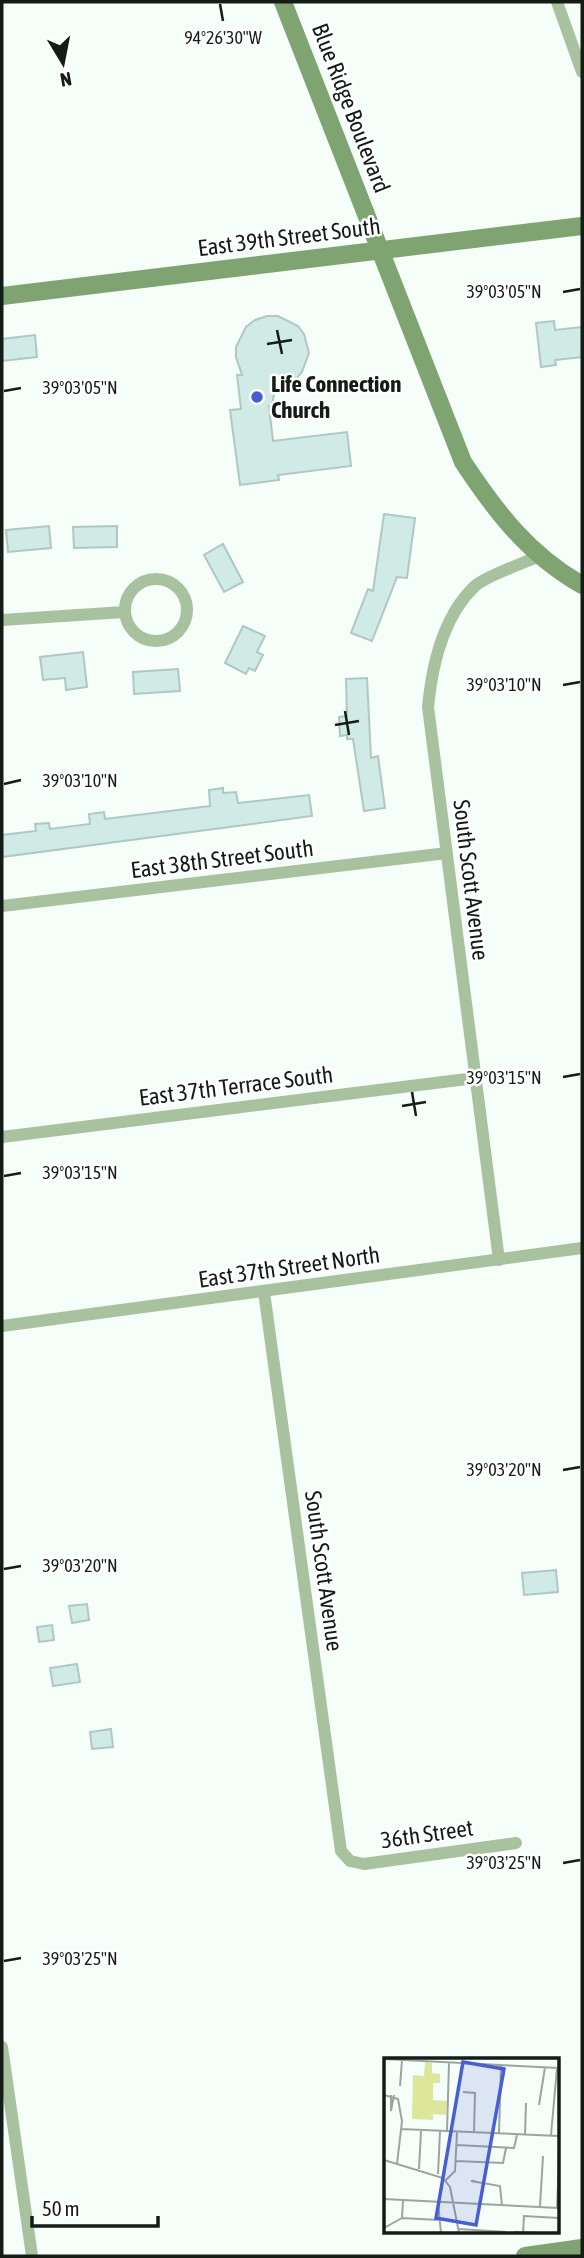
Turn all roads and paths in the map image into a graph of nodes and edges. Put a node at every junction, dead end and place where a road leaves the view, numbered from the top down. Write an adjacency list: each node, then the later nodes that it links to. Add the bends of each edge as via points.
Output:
1 (283, 2): 5 (street, Blue Ridge Boulevard)
2 (557, 2): 3 (street)
3 (582, 72)
4 (582, 226): 5 (street, East 39th Street South)
5 (380, 251): 6 (street, East 39th Street South); 7 (street, Blue Ridge Boulevard, via 463,462 494,509)
6 (2, 296)
7 (539, 556): 8 (street, Blue Ridge Boulevard); 11 (street, South Scott Avenue, via 476,585 453,615 438,648 428,707)
8 (582, 585)
9 (124, 612): 9 (street, via 135,634 158,642 180,631 188,608 177,586 154,579 132,589); 10 (street)
10 (2, 620)
11 (447, 853): 12 (street, East 38th Street South); 13 (street, South Scott Avenue)
12 (2, 906)
13 (475, 1077): 14 (street, East 37th Terrace South); 16 (street, South Scott Avenue)
14 (2, 1137)
15 (582, 1248): 16 (street, East 37th Street North)
16 (499, 1260): 17 (street, East 37th Street North)
17 (264, 1292): 18 (street, East 37th Street North); 20 (street, South Scott Avenue)
18 (2, 1326)
19 (516, 1843): 20 (street, 36th Street, via 364,1864)
20 (345, 1855)
21 (2, 2047): 23 (street)
22 (582, 2248): 24 (street)
23 (32, 2256)
24 (527, 2256)

